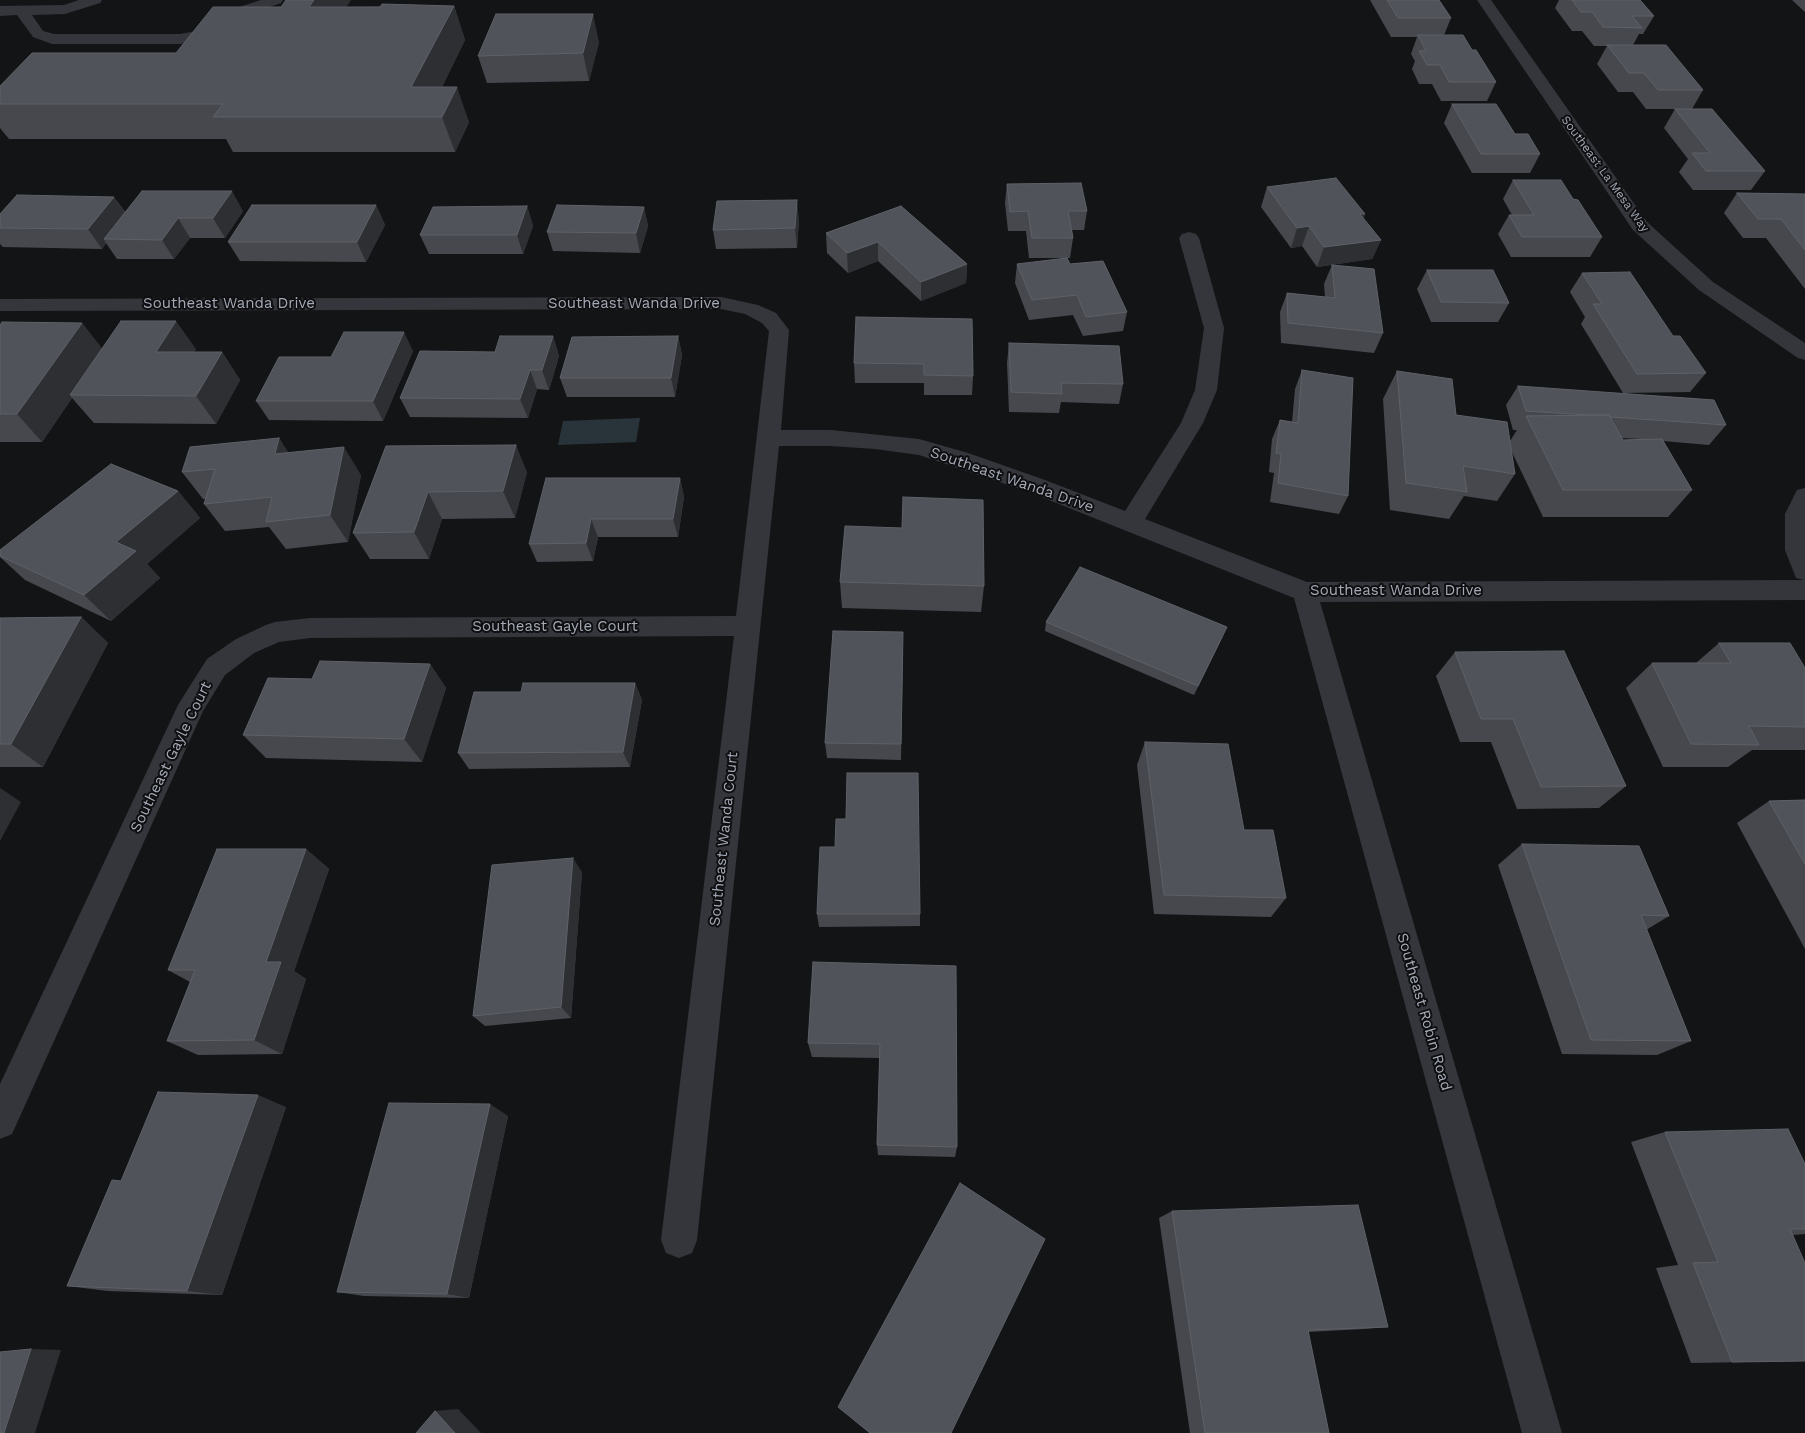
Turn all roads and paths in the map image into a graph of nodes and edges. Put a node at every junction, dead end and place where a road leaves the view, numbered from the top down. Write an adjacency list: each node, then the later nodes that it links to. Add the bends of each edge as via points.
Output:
1 (95, 0): 5 (street, via 65,9)
2 (1484, 0): 10 (street, Southeast La Mesa Way, via 1640,226 1706,286)
3 (281, 5): 5 (street, via 263,20 228,31 180,39 52,39 38,34); 7 (street)
4 (0, 11): 5 (street)
5 (22, 11): 6 (street)
6 (69, 23)
7 (181, 24)
8 (1189, 238): 13 (street, via 1214,328 1206,390 1192,423)
9 (0, 305): 11 (street, Southeast Wanda Drive, via 721,303 751,309 769,318 778,330)
10 (1805, 353)
11 (769, 438): 13 (street, Southeast Wanda Drive, via 830,438 919,448 968,462); 17 (street, Southeast Wanda Court)
12 (1805, 496): 14 (street, via 1797,514 1798,550)
13 (1130, 523): 16 (street, Southeast Wanda Drive)
14 (1805, 571)
15 (1805, 590): 16 (street, Southeast Wanda Drive)
16 (1305, 592): 20 (street, Southeast Robin Road)
17 (748, 626): 18 (street, Southeast Gayle Court, via 310,628 275,632 245,646 216,666 192,705); 19 (street, Southeast Wanda Court)
18 (0, 1122)
19 (679, 1240)
20 (1542, 1433)

